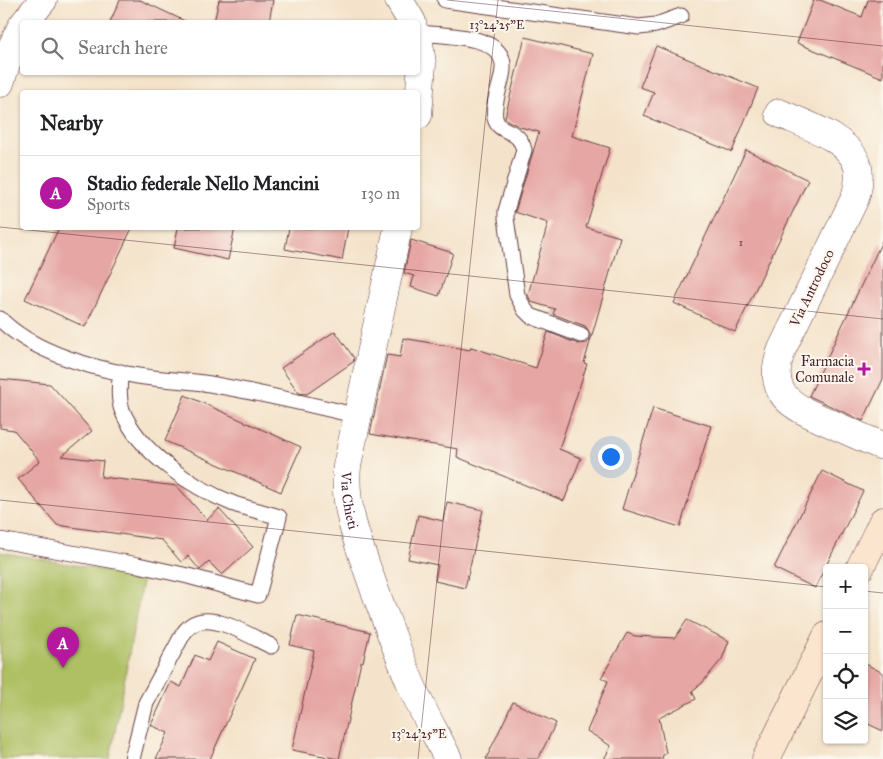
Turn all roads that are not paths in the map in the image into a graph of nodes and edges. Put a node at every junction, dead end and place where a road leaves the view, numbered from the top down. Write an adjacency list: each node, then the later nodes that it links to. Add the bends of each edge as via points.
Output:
1 (43, 0): 5 (street)
2 (399, 0): 6 (street)
3 (444, 0): 4 (lane, via 639,27)
4 (681, 16)
5 (27, 20)
6 (411, 20)
7 (20, 30): 10 (street)
8 (420, 35): 15 (lane, via 483,41 500,54 503,68 495,117 500,127 518,137 524,150 506,211 517,295 531,316)
9 (420, 50): 11 (street)
10 (0, 83)
11 (420, 90)
12 (779, 113): 18 (street, Via Antrodoco, via 832,137 844,146 858,165 859,177 855,198 782,349 776,380 782,394 800,410)
13 (398, 230): 17 (street, Via Chieti)
14 (2, 324): 16 (lane, via 44,349)
15 (581, 335)
16 (121, 372): 17 (lane, via 252,392); 20 (lane, via 122,408 137,435 160,459 206,491 235,504 279,517 258,595 138,565)
17 (358, 416): 25 (street, Via Chieti, via 346,484 354,532 399,656)
18 (883, 446)
19 (883, 521): 21 (main road)
20 (0, 540)
21 (862, 564)
22 (823, 644): 26 (main road)
23 (271, 646): 24 (lane, via 213,621 203,620 190,626 146,703)
24 (132, 759)
25 (448, 759)
26 (766, 759)

